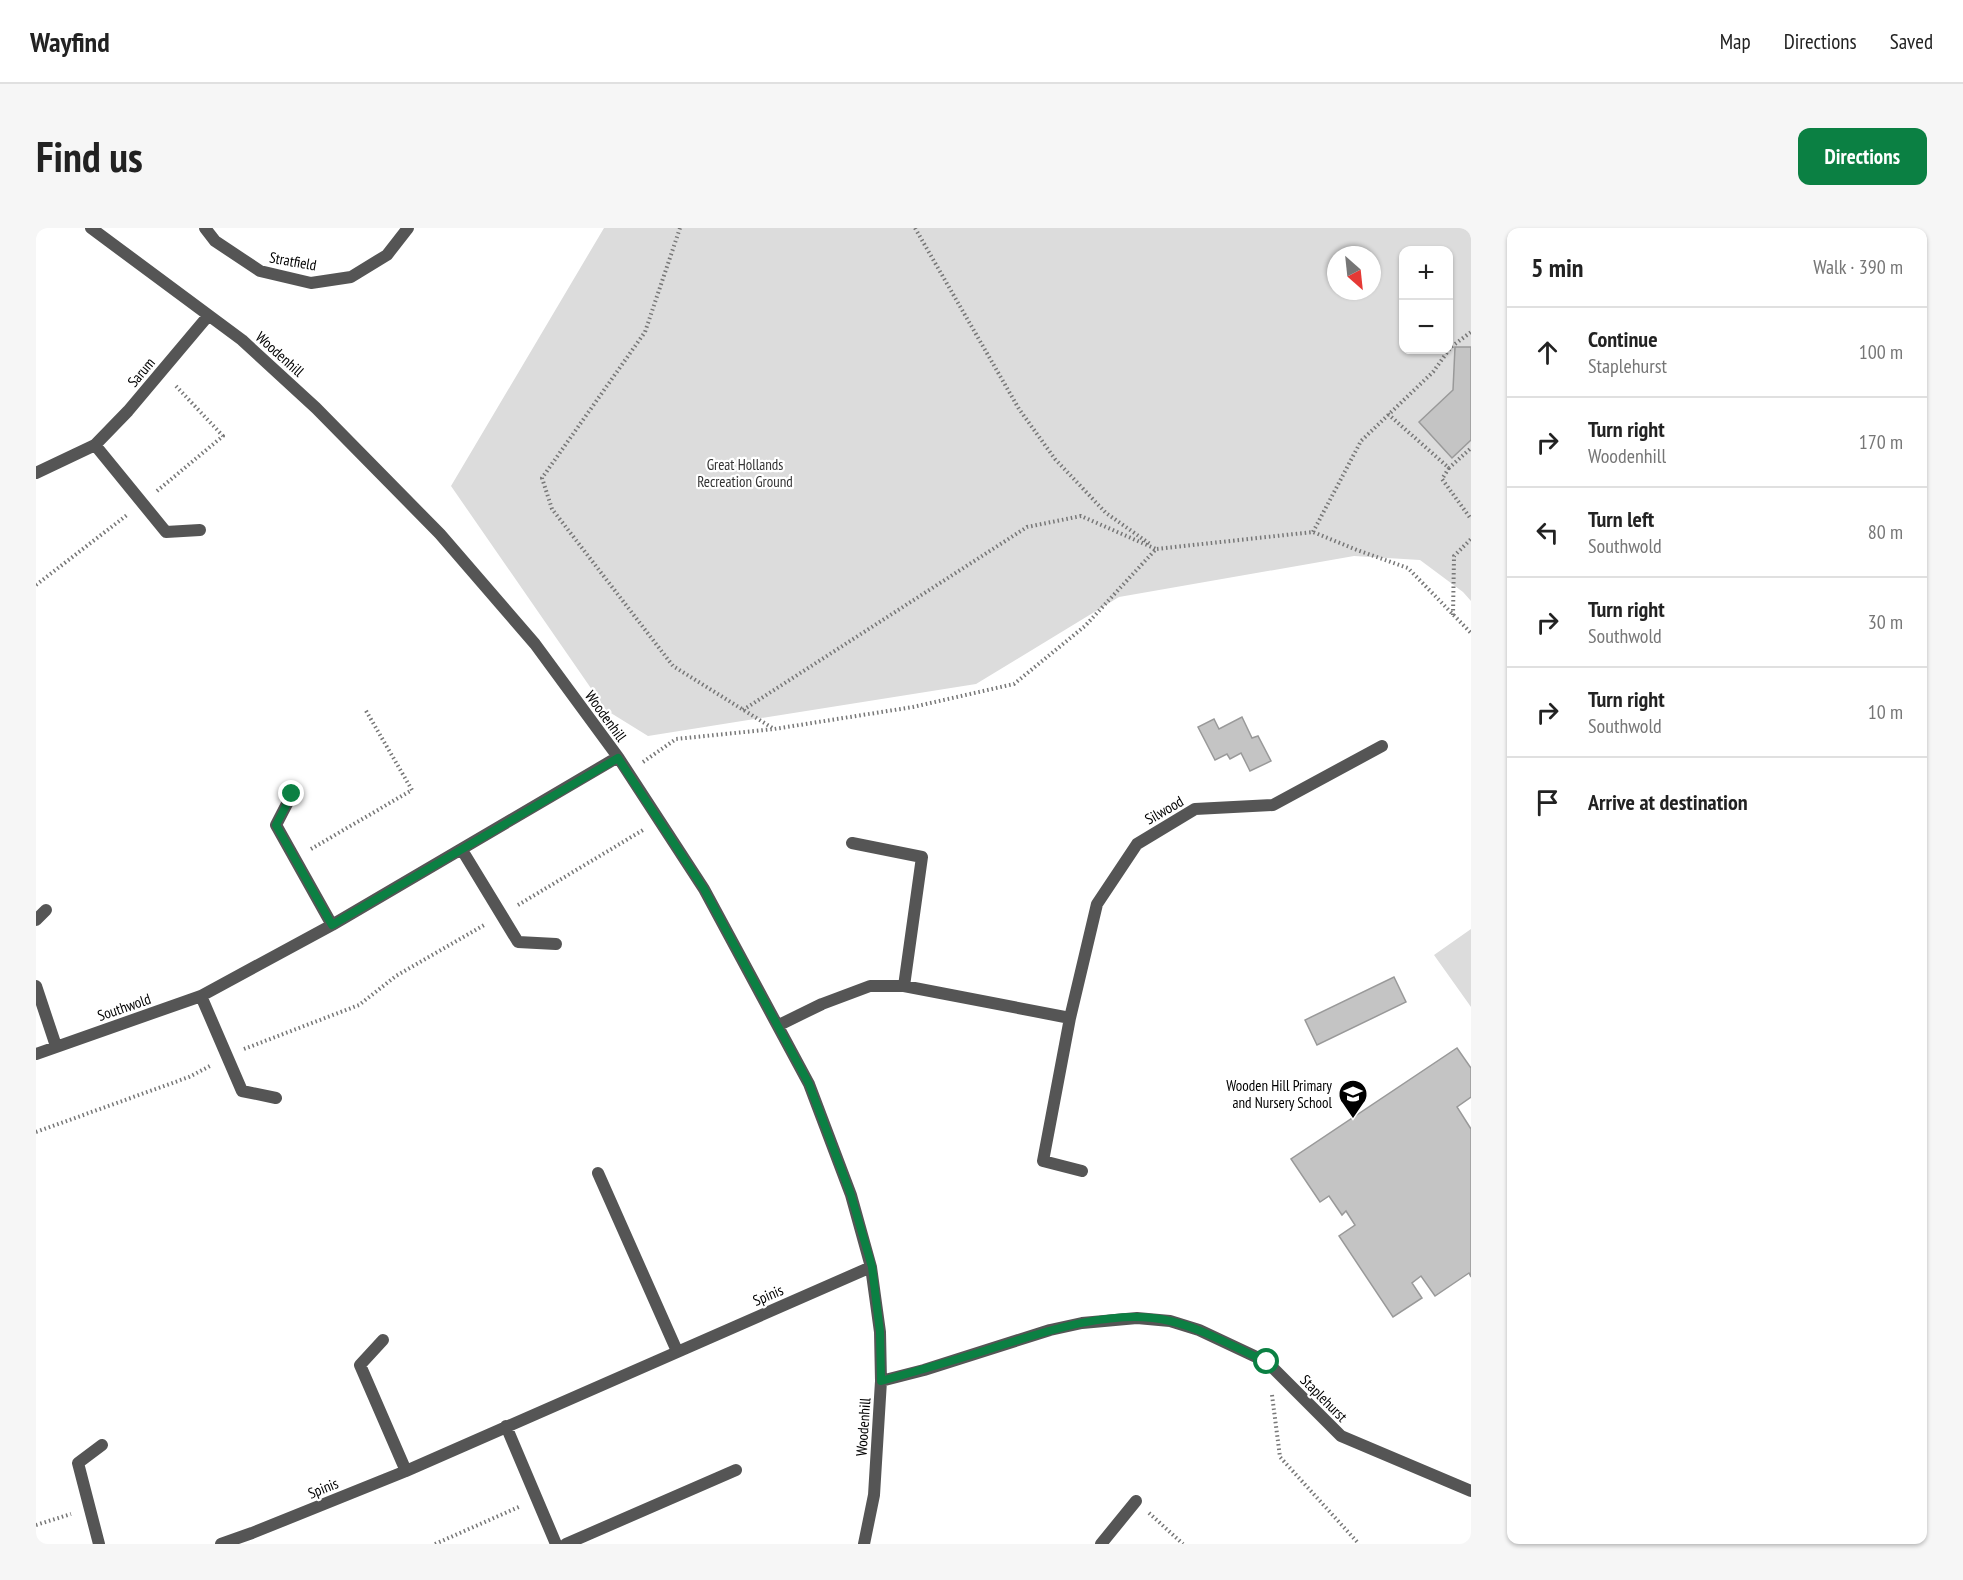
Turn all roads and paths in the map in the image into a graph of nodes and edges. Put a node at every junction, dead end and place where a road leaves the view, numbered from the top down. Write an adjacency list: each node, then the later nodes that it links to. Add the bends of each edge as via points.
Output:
1 (91, 228): 6 (street, Woodenhill)
2 (205, 228): 3 (street, Stratfield, via 215,241 261,270 311,283 351,277 387,255)
3 (408, 228)
4 (680, 228): 21 (path, via 645,332 542,478 552,509 673,666)
5 (915, 228): 17 (path, via 1019,409 1055,459 1106,513)
6 (208, 316): 9 (street, Sarum); 24 (street, Woodenhill, via 242,340 316,408 440,534 535,644)
7 (1471, 332): 8 (path, via 1451,347 1433,372)
8 (1388, 414): 11 (path); 15 (path, via 1361,441)
9 (95, 445): 12 (street, Sarum); 14 (street, via 166,532)
10 (1471, 448): 11 (path)
11 (1449, 468): 13 (path, via 1442,479)
12 (36, 473)
13 (1471, 519)
14 (200, 530)
15 (1313, 531): 17 (path); 18 (path, via 1408,568)
16 (1471, 539): 18 (path, via 1454,556)
17 (1156, 549): 21 (path, via 1081,516 1027,527); 22 (path, via 1085,626 1014,684 913,707)
18 (1453, 615): 19 (path)
19 (1471, 633)
20 (365, 709): 30 (path, via 412,790)
21 (743, 710): 22 (path)
22 (774, 729): 25 (path, via 676,739)
23 (1382, 746): 39 (street, Silwood, via 1274,805 1195,809 1137,844 1097,904)
24 (618, 758): 25 (street, Woodenhill); 29 (street, Southwold)
25 (627, 772): 27 (street, Woodenhill)
26 (292, 794): 30 (street, via 276,825)
27 (659, 820): 32 (path); 40 (street, Woodenhill, via 704,889)
28 (852, 843): 37 (street, via 922,856)
29 (462, 850): 32 (street); 34 (street, Southwold)
30 (295, 859): 34 (street)
31 (46, 910): 33 (street)
32 (501, 915): 35 (street, via 518,942); 43 (path, via 396,976 359,1005)
33 (36, 921)
34 (332, 925): 38 (street, Southwold)
35 (556, 944)
36 (36, 986): 41 (street)
37 (904, 986): 39 (street); 40 (street, via 870,986)
38 (201, 996): 41 (street, Southwold); 43 (street)
39 (1070, 1018): 46 (street, Silwood, via 1043,1161)
40 (779, 1025): 48 (street, Woodenhill, via 809,1084 851,1195)
41 (56, 1046): 42 (street, Southwold)
42 (36, 1054)
43 (228, 1057): 44 (street, via 242,1090); 45 (path, via 189,1077)
44 (276, 1098)
45 (36, 1132)
46 (1082, 1171)
47 (598, 1173): 50 (street)
48 (872, 1267): 50 (street, Spinis); 51 (street, Woodenhill)
49 (383, 1340): 56 (street, via 360,1365)
50 (677, 1351): 53 (street, Spinis)
51 (881, 1381): 57 (street, Staplehurst, via 1082,1323 1137,1318 1170,1321 1199,1330 1267,1362 1341,1436); 68 (street, Woodenhill, via 874,1495)
52 (1271, 1388): 71 (path, via 1280,1457)
53 (506, 1426): 56 (street, Spinis); 58 (street)
54 (102, 1445): 60 (street, via 78,1463)
55 (736, 1470): 67 (street)
56 (406, 1471): 62 (street, Spinis)
57 (1471, 1491)
58 (536, 1500): 65 (path); 66 (street)
59 (1136, 1501): 69 (street); 70 (path)
60 (88, 1508): 61 (path); 63 (street)
61 (36, 1525)
62 (254, 1539): 64 (street, Spinis)
63 (99, 1544)
64 (221, 1544)
65 (435, 1544)
66 (556, 1544)
67 (566, 1544)
68 (864, 1544)
69 (1101, 1544)
70 (1183, 1544)
71 (1359, 1544)

